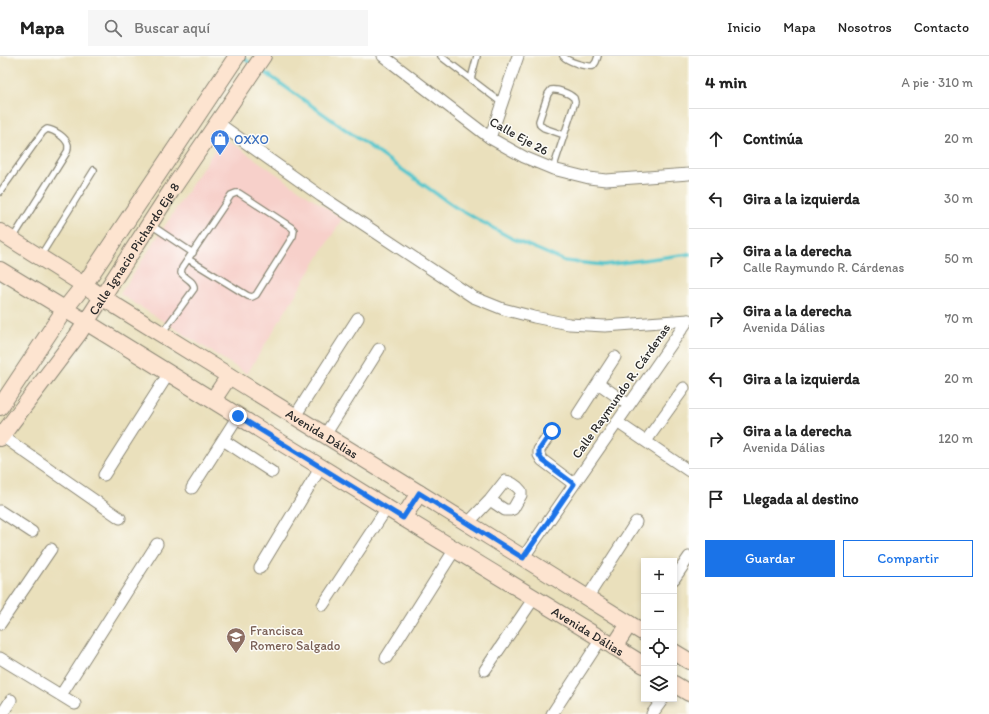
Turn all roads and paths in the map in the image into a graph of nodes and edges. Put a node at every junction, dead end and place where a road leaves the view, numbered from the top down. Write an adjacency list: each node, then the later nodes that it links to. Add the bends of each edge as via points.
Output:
1 (263, 56): 11 (main road, Calle Ignacio Pichardo Eje 8)
2 (384, 56): 13 (street, Calle Eje 26)
3 (442, 56): 9 (lane)
4 (477, 56): 9 (lane)
5 (518, 56): 10 (street)
6 (563, 56): 7 (lane, via 566,60 593,66)
7 (598, 56)
8 (236, 58): 17 (main road, Calle Ignacio Pichardo Eje 8)
9 (471, 79): 10 (lane)
10 (502, 103): 13 (street)
11 (218, 123): 18 (main road, Calle Ignacio Pichardo Eje 8); 30 (street, via 321,196 473,297 503,309 569,324 605,326)
12 (564, 135): 12 (lane, via 540,125 541,114 551,90 574,98 575,102); 14 (lane)
13 (490, 138): 14 (street, Calle Eje 26, via 524,157)
14 (553, 169): 16 (street, Calle Eje 26, via 606,180)
15 (94, 170): 23 (lane)
16 (689, 174)
17 (154, 180): 18 (main road); 26 (main road, Calle Ignacio Pichardo Eje 8)
18 (171, 191): 20 (main road, Calle Ignacio Pichardo Eje 8)
19 (0, 192): 21 (lane, via 43,132 47,129 52,130 65,139 68,152)
20 (149, 224): 22 (lane); 27 (main road, Calle Ignacio Pichardo Eje 8)
21 (6, 236): 23 (main road, Avenida Dálias)
22 (193, 253): 24 (lane); 24 (lane, via 231,195 236,193 294,230 293,236 256,295 252,297)
23 (40, 257): 26 (main road, Avenida Dálias)
24 (188, 259): 32 (lane, via 181,273 192,282 194,289)
25 (0, 270): 28 (main road, Avenida Dálias)
26 (84, 284): 27 (main road, Avenida Dálias); 28 (main road, Calle Ignacio Pichardo Eje 8)
27 (102, 297): 31 (main road, Calle Ignacio Pichardo Eje 8); 32 (main road, Avenida Dálias)
28 (65, 309): 31 (main road, Avenida Dálias); 41 (main road, Calle Ignacio Pichardo Eje 8)
29 (358, 318): 44 (street)
30 (688, 320): 40 (street, Calle Raymundo R. Cárdenas)
31 (86, 322): 35 (main road, Avenida Dálias); 48 (main road, Calle Ignacio Pichardo Eje 8)
32 (161, 334): 36 (main road, Avenida Dálias)
33 (380, 349): 47 (street)
34 (615, 357): 37 (street)
35 (169, 373): 39 (main road, Avenida Dálias); 54 (street)
36 (230, 376): 39 (main road); 44 (main road, Avenida Dálias)
37 (598, 383): 40 (street); 42 (street)
38 (684, 388): 50 (street)
39 (213, 400): 43 (main road, Avenida Dálias)
40 (629, 405): 45 (street, Calle Raymundo R. Cárdenas)
41 (0, 407)
42 (578, 414)
43 (238, 416): 49 (street); 51 (main road, Avenida Dálias)
44 (295, 416): 47 (main road, Avenida Dálias)
45 (617, 422): 50 (street); 55 (street, Calle Raymundo R. Cárdenas)
46 (552, 431): 55 (street, via 539,450 539,455)
47 (325, 434): 57 (main road, Avenida Dálias)
48 (1, 437): 61 (street)
49 (222, 440): 53 (street); 56 (street)
50 (646, 441): 52 (street)
51 (321, 467): 59 (main road, Avenida Dálias); 71 (street)
52 (689, 470)
53 (272, 472)
54 (104, 475)
55 (574, 484): 70 (street, Calle Raymundo R. Cárdenas)
56 (192, 488)
57 (419, 493): 62 (main road); 64 (main road, Avenida Dálias)
58 (490, 500): 64 (street)
59 (387, 508): 62 (main road, Avenida Dálias); 75 (street)
60 (0, 511): 65 (street)
61 (120, 518)
62 (403, 518): 67 (main road, Avenida Dálias)
63 (636, 522): 74 (street)
64 (468, 523): 70 (main road, Avenida Dálias)
65 (32, 532)
66 (157, 544): 87 (street)
67 (455, 549): 73 (main road, Avenida Dálias); 81 (street)
68 (51, 550): 76 (street)
69 (689, 557): 72 (street)
70 (523, 558): 74 (main road, Avenida Dálias)
71 (260, 568)
72 (677, 575)
73 (534, 598): 78 (main road, Avenida Dálias); 84 (street)
74 (587, 598): 77 (main road, Avenida Dálias)
75 (323, 605)
76 (0, 624)
77 (639, 627): 78 (main road)
78 (608, 643): 83 (main road, Avenida Dálias); 92 (street)
79 (677, 654): 82 (main road)
80 (0, 658): 87 (street)
81 (386, 658)
82 (689, 661)
83 (641, 663)
84 (485, 670)
85 (677, 686): 86 (main road)
86 (689, 693)
87 (61, 695): 90 (street)
88 (11, 700): 91 (street)
89 (661, 702): 93 (street)
90 (75, 704)
91 (2, 714)
92 (552, 714)
93 (652, 714)

